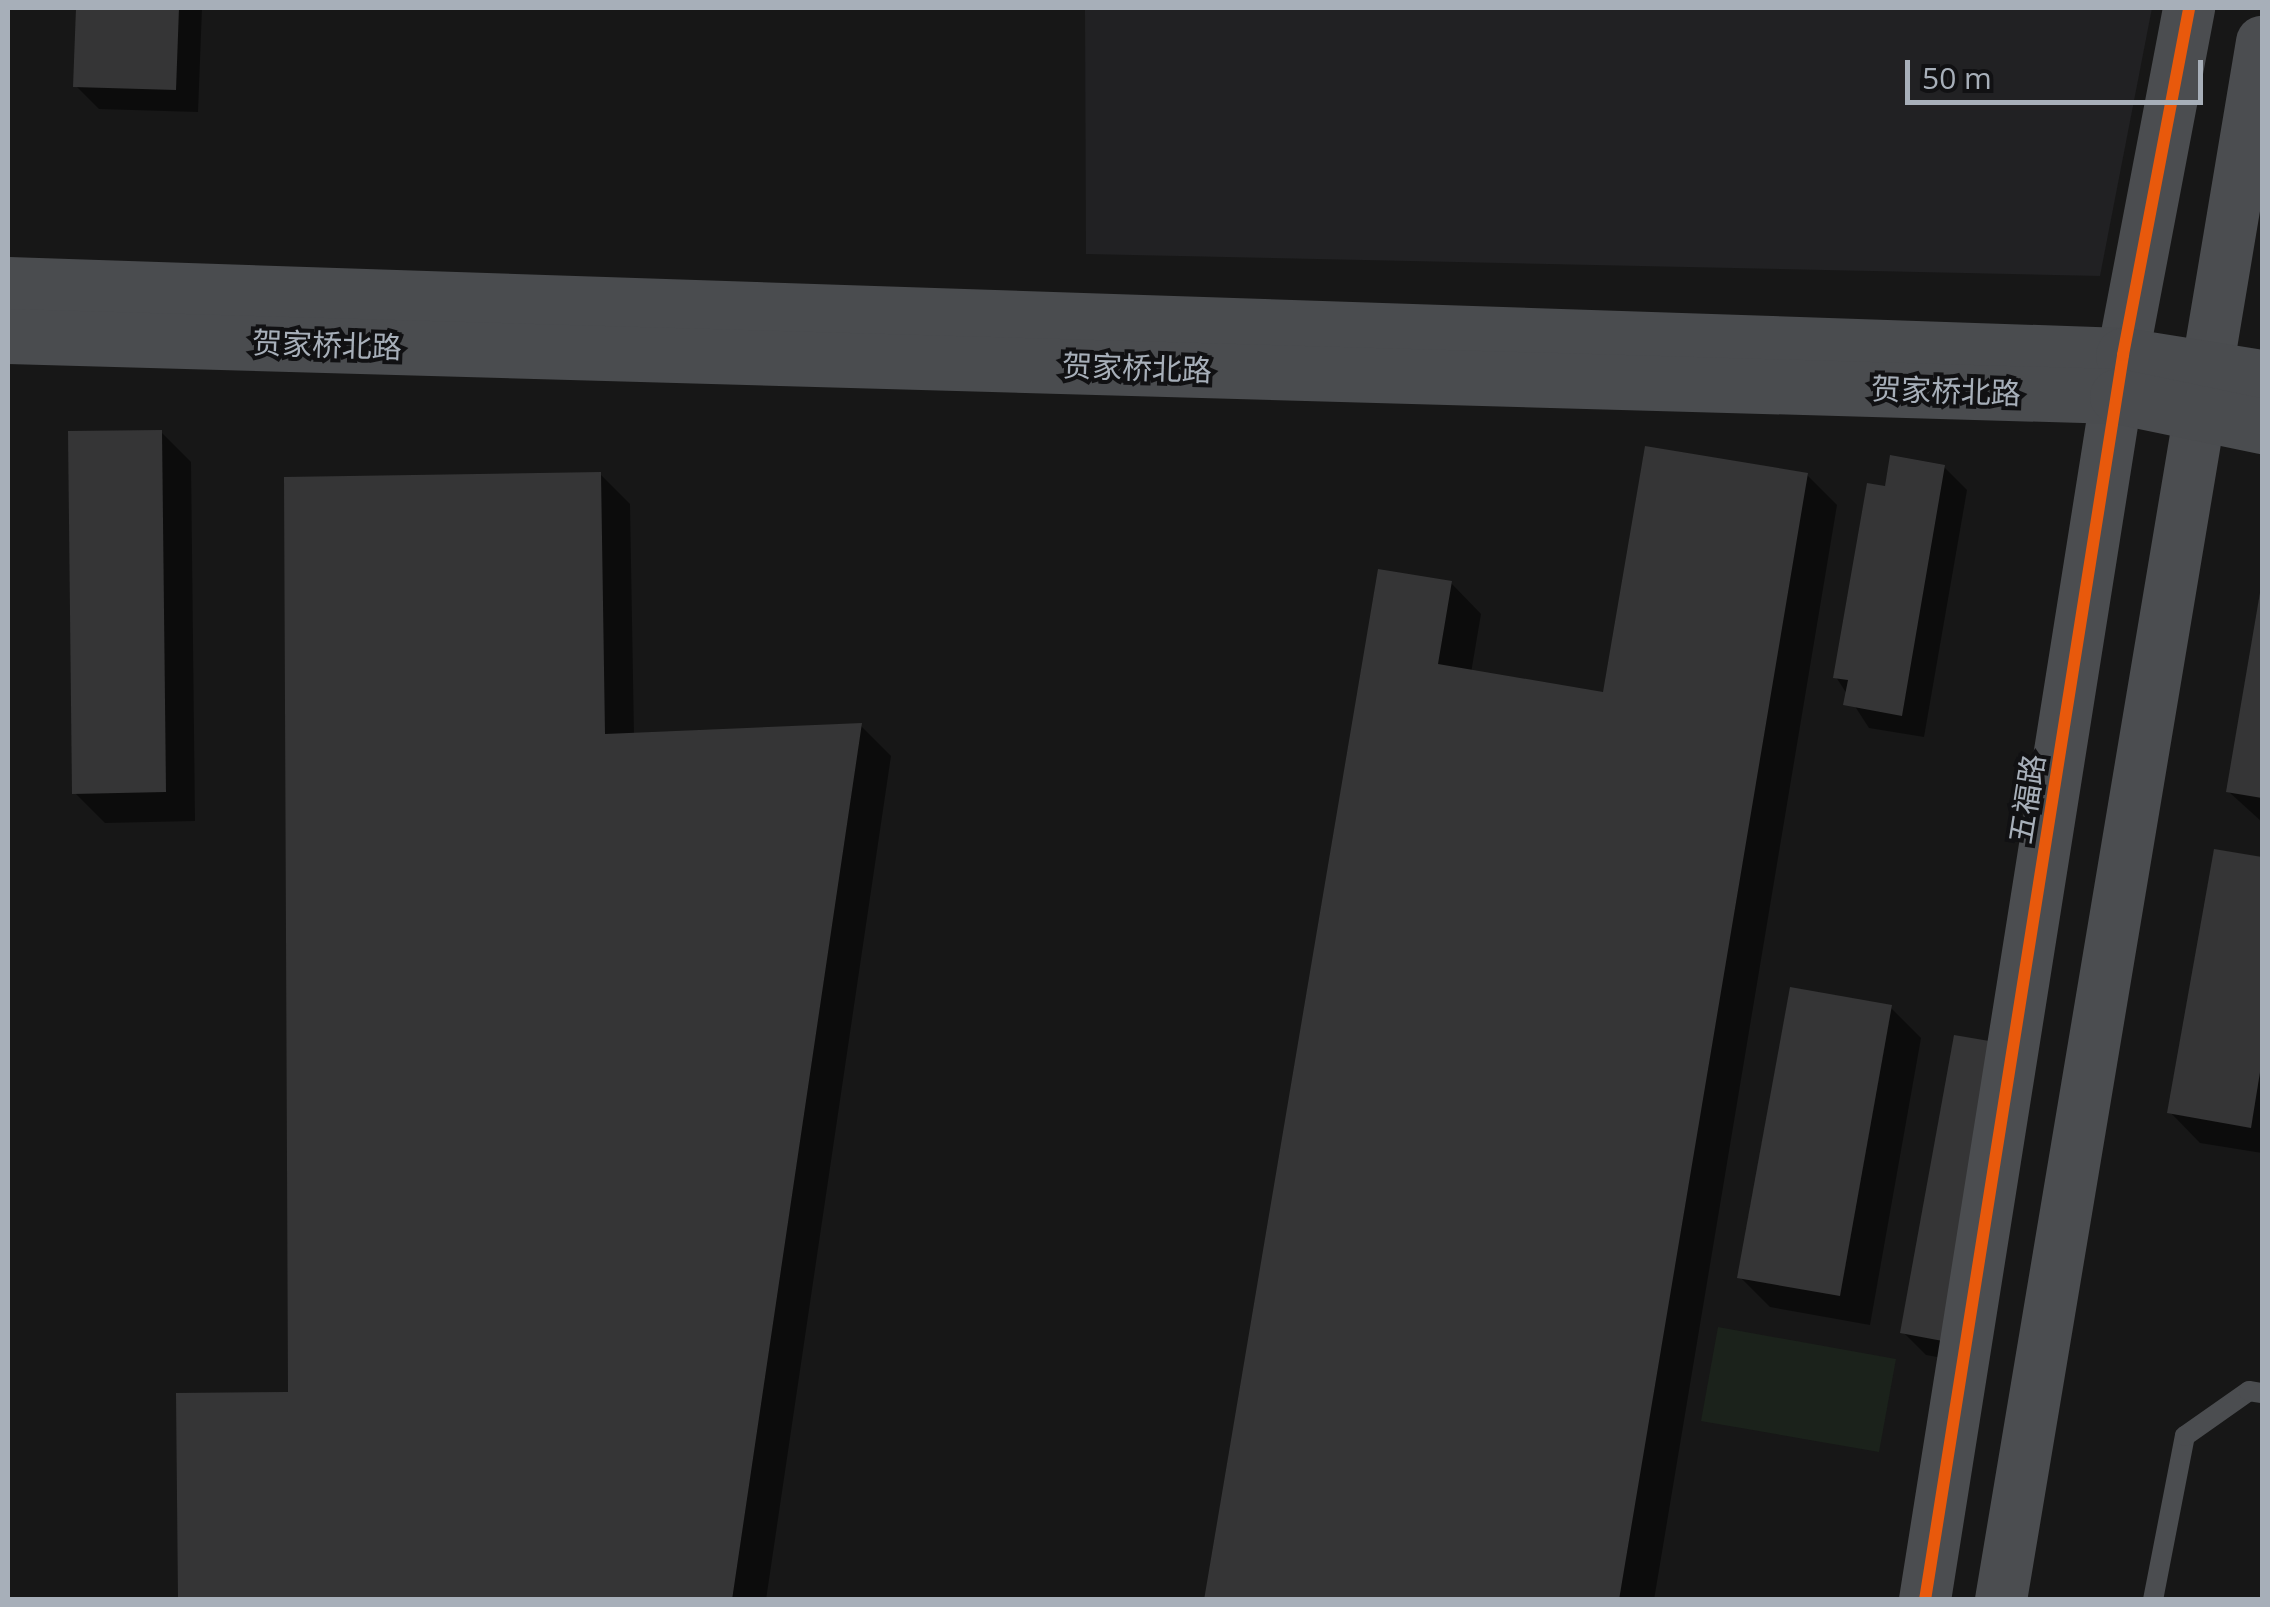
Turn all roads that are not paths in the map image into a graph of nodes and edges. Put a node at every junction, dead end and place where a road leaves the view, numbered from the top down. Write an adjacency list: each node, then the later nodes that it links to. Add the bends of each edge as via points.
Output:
1 (2189, 8): 5 (street, 五福路)
2 (2262, 42): 7 (street)
3 (8, 284): 5 (main road, 贺家桥北路)
4 (8, 336): 5 (main road, 贺家桥北路)
5 (2120, 375): 7 (main road, 贺家桥北路); 10 (street, 五福路)
6 (2262, 377): 7 (main road, 贺家桥北路)
7 (2201, 385): 8 (main road, 贺家桥北路); 11 (street)
8 (2262, 426)
9 (2262, 1393): 12 (lane, via 2249,1391 2184,1436)
10 (1925, 1600)
11 (2002, 1600)
12 (2153, 1600)

